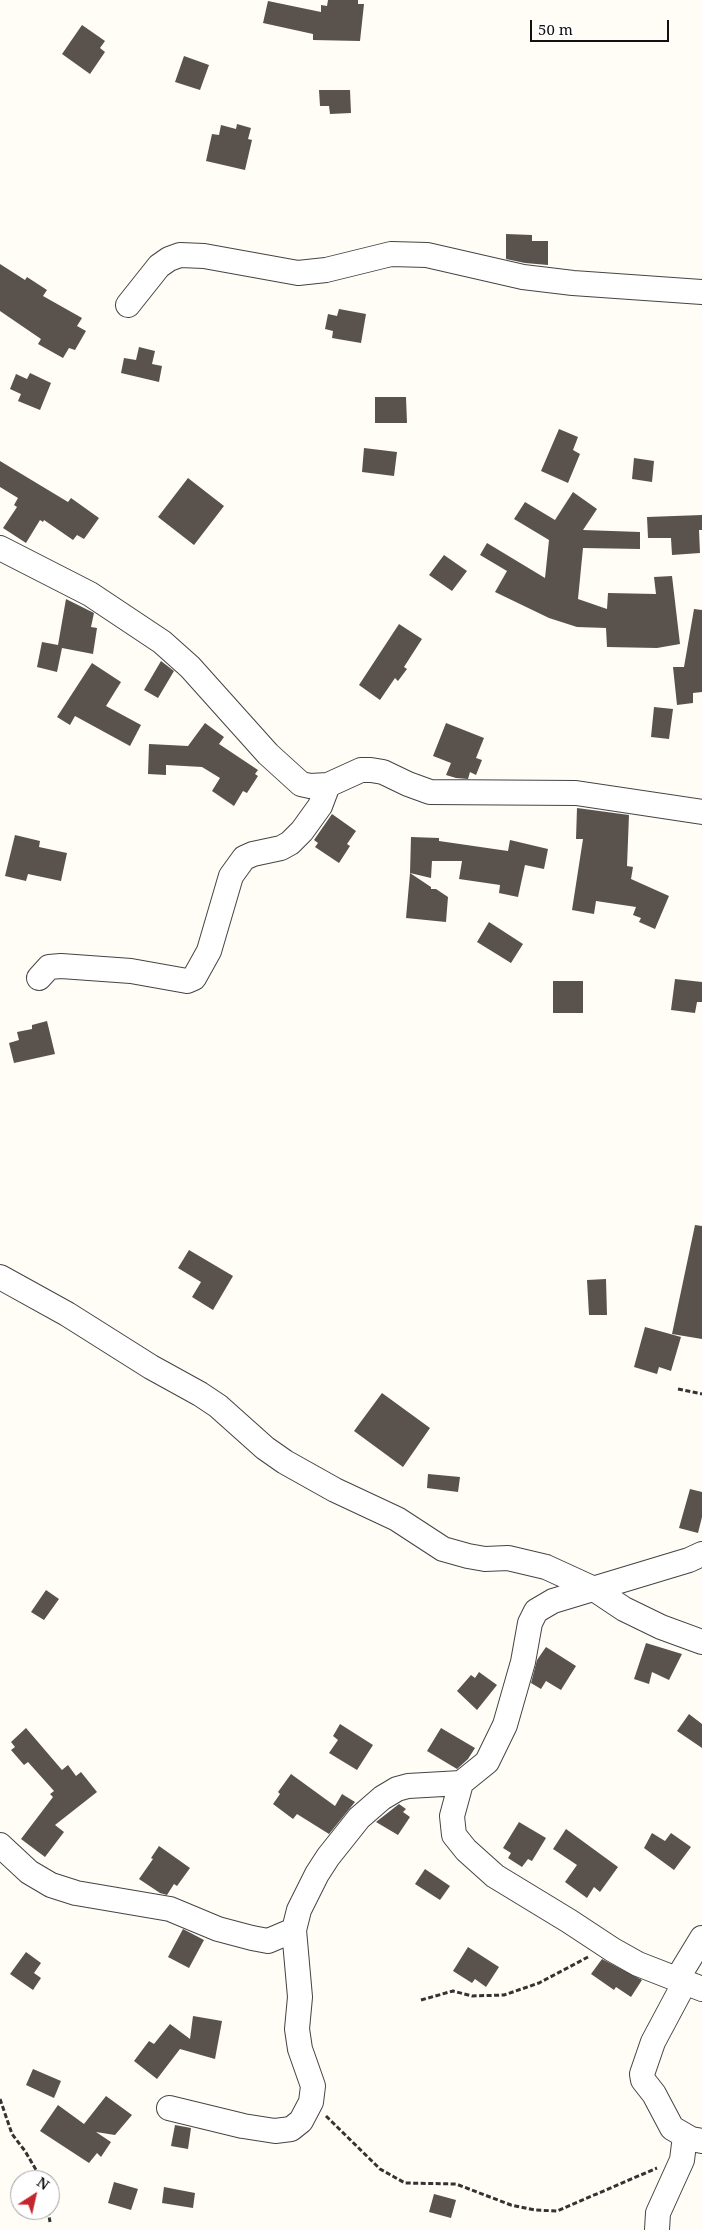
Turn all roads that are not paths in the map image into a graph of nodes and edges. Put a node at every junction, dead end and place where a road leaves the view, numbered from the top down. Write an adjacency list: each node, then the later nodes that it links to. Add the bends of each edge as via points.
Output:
1 (702, 292): 2 (street, via 574,283 523,276 426,255 391,254 326,270 298,273 204,256 180,255 159,266)
2 (128, 305)
3 (0, 548): 4 (street, via 90,594 154,636 190,667 288,774 300,784)
4 (328, 785): 5 (street, via 361,770 377,770 430,792 576,793); 6 (street, via 320,806 290,843 244,858 231,876 210,951 194,978 187,980 111,969 61,966 49,967)
5 (702, 812)
6 (38, 978)
7 (0, 1277): 9 (street, via 200,1394 285,1462 397,1519 443,1549 486,1559 508,1558 532,1564)
8 (702, 1554): 9 (street)
9 (594, 1589): 10 (street, via 661,1628); 11 (street, via 553,1601 536,1611 500,1737 487,1762)
10 (702, 1642)
11 (461, 1782): 13 (street, via 408,1786 397,1789 372,1806 359,1818 317,1874 299,1910); 15 (street, via 452,1816 454,1835 495,1876 638,1964)
12 (0, 1845): 13 (street, via 29,1872 76,1893 170,1909 218,1929 268,1941)
13 (294, 1930): 16 (street, via 300,1997 297,2029 300,2049 313,2086 312,2102 301,2120 291,2129 275,2131)
14 (702, 1938): 15 (street)
15 (688, 1983): 17 (street, via 653,2042 642,2074 672,2128)
16 (169, 2108)
17 (694, 2138): 18 (street, via 658,2213)
18 (657, 2230)

